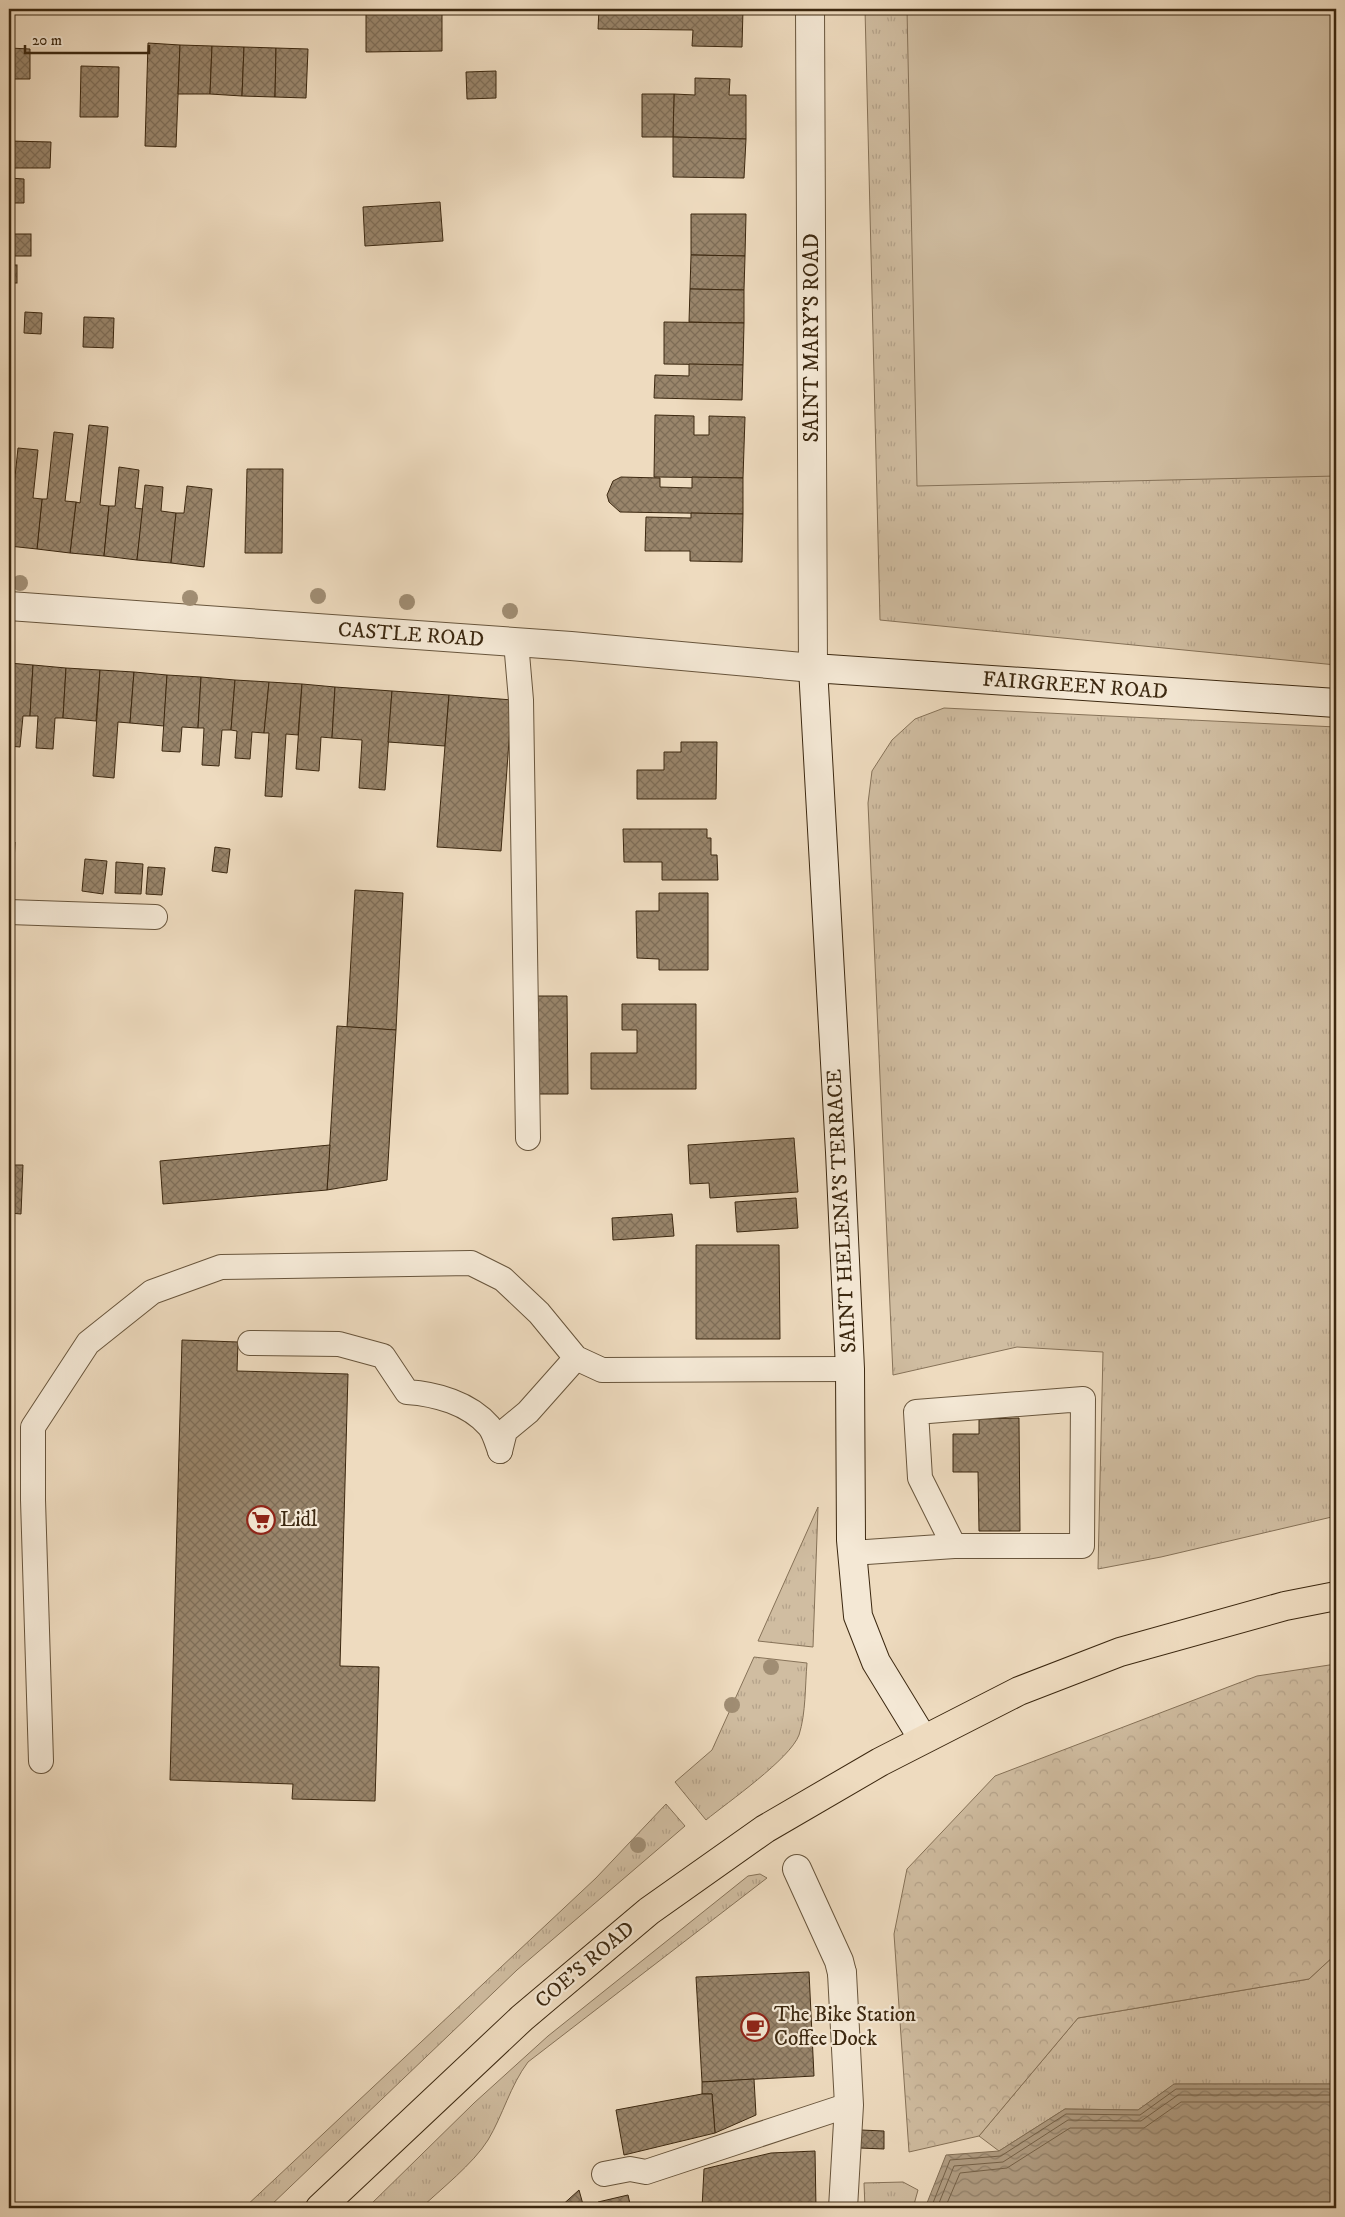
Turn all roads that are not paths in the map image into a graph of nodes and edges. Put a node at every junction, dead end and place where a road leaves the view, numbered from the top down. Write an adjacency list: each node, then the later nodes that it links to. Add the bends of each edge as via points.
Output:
1 (810, 9): 4 (street, SAINT MARY'S ROAD)
2 (9, 606): 3 (street, CASTLE ROAD)
3 (516, 642): 4 (street, CASTLE ROAD); 8 (lane, via 521,700)
4 (813, 668): 5 (street, FAIRGREEN ROAD); 11 (street, SAINT HELENA'S TERRACE)
5 (1336, 703)
6 (9, 912): 7 (lane)
7 (155, 917)
8 (528, 1138)
9 (250, 1343): 10 (lane, via 339,1344 383,1356 407,1392 443,1398 475,1414 490,1427 500,1451 506,1431 528,1412)
10 (576, 1358): 11 (lane, via 602,1370); 16 (lane, via 539,1313 502,1279 471,1263 221,1267 152,1292 88,1343 33,1427)
11 (850, 1369): 13 (street, SAINT HELENA'S TERRACE)
12 (954, 1546): 12 (lane, via 1082,1546 1083,1399 916,1412 920,1478); 13 (lane)
13 (852, 1553): 15 (street, SAINT HELENA'S TERRACE, via 858,1616 876,1662)
14 (1336, 1596): 15 (main road, COE'S ROAD, via 1285,1606 1120,1652 1019,1692)
15 (923, 1739): 20 (main road, COE'S ROAD, via 765,1829 649,1911 522,2018)
16 (41, 1761)
17 (797, 1869): 18 (street, via 842,1973)
18 (849, 2104): 19 (lane, via 646,2172 630,2169); 21 (street)
19 (604, 2174)
20 (320, 2208)
21 (843, 2208)

